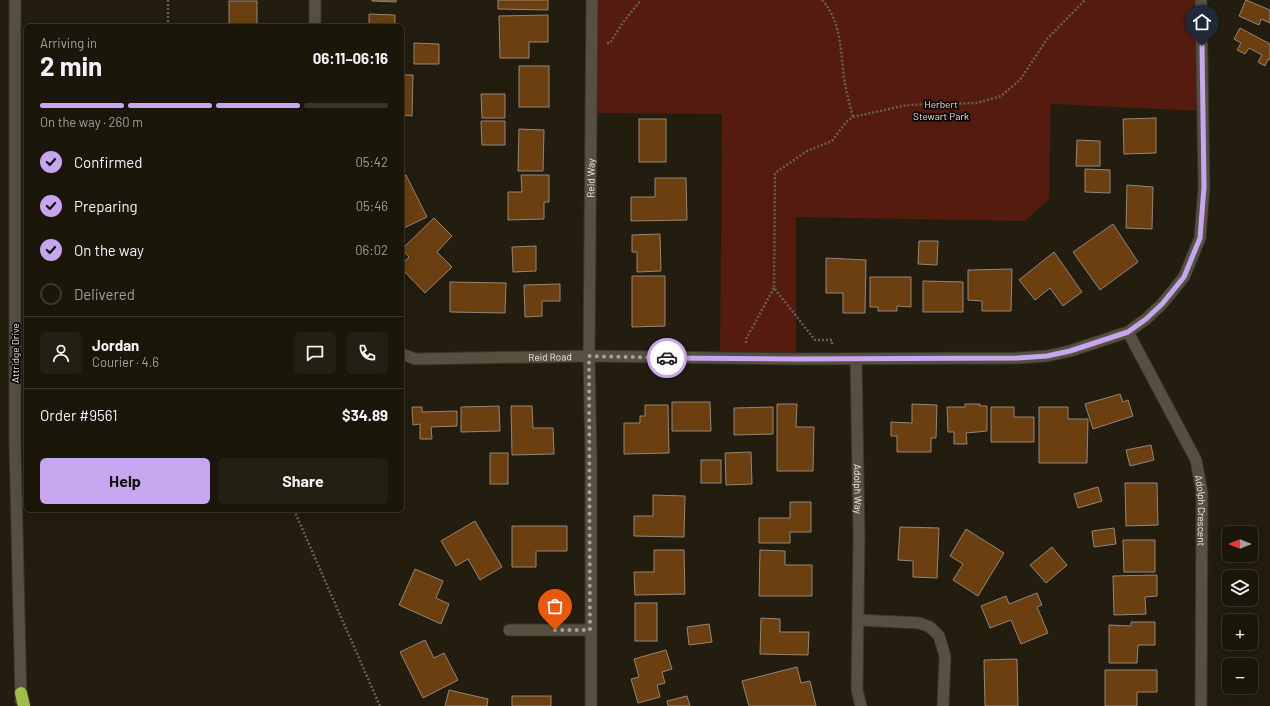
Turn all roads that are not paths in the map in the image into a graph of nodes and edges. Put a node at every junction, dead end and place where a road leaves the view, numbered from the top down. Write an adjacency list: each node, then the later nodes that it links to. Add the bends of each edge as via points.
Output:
1 (15, 0): 13 (street, Attridge Drive, via 15,443)
2 (315, 0): 5 (street)
3 (592, 0): 8 (street, Reid Way)
4 (1201, 0): 6 (street, Reid Road, via 1204,187 1200,238 1184,277 1162,304)
5 (315, 24)
6 (1128, 332): 9 (street, Reid Road, via 1047,356); 19 (street, Adolph Crescent, via 1196,460 1202,493)
7 (404, 355): 8 (street, Reid Road, via 415,359)
8 (589, 356): 9 (street, Reid Road); 12 (street)
9 (856, 359): 10 (street, Adolph Way)
10 (858, 620): 17 (street, Adolph Way, via 857,690); 18 (street, via 919,623 939,636 945,656)
11 (509, 630): 12 (street)
12 (590, 630): 16 (street)
13 (21, 693): 14 (street, Attridge Drive); 15 (highway)
14 (21, 706)
15 (24, 706)
16 (591, 706)
17 (861, 706)
18 (943, 706)
19 (1201, 706)

